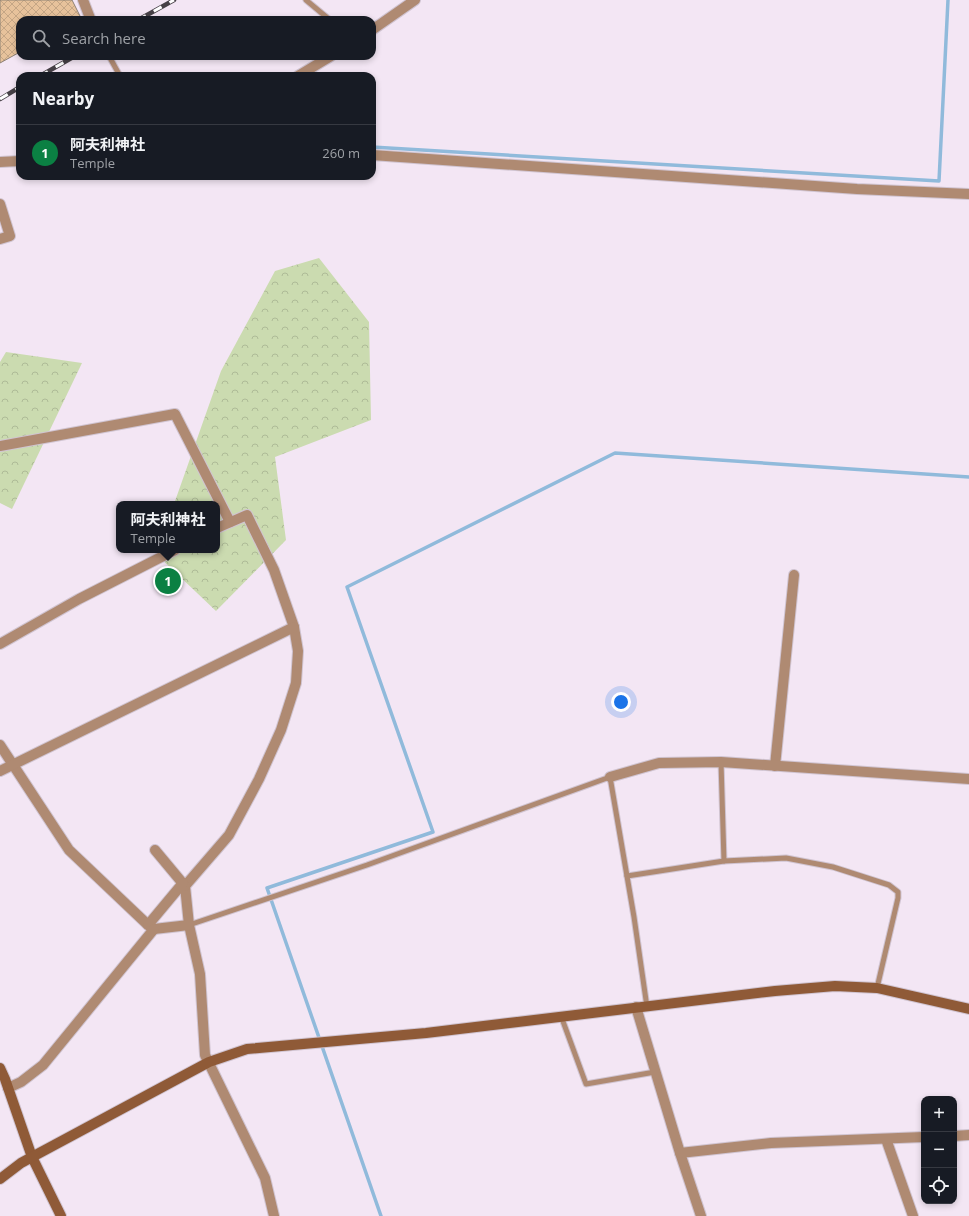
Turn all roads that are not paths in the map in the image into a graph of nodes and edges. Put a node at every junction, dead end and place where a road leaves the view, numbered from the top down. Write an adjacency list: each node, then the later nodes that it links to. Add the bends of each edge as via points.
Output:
1 (83, 0): 4 (street)
2 (306, 0): 5 (lane)
3 (415, 0): 6 (street)
4 (90, 16)
5 (325, 16)
6 (376, 27)
7 (111, 60): 9 (lane)
8 (324, 60): 10 (street)
9 (118, 72)
10 (305, 72)
11 (376, 155): 14 (street, via 857,189)
12 (16, 161): 13 (street)
13 (0, 162)
14 (969, 194)
15 (0, 204): 16 (street, via 10,236)
16 (0, 239)
17 (0, 446): 18 (street, via 175,414)
18 (219, 501)
19 (220, 502): 20 (street)
20 (230, 522): 21 (street); 24 (street, via 247,515 274,570)
21 (220, 527)
22 (169, 553): 25 (street, via 79,599)
23 (794, 576): 29 (street)
24 (294, 627): 28 (street); 36 (street, via 298,651 296,683 281,730 259,779 229,835)
25 (0, 644)
26 (0, 745): 28 (street)
27 (721, 762): 29 (street); 31 (street, via 659,763); 34 (lane)
28 (13, 765): 30 (street); 38 (street, via 69,850)
29 (775, 766): 32 (street)
30 (0, 771)
31 (610, 777): 35 (lane); 37 (lane, via 367,865)
32 (969, 779)
33 (155, 850): 36 (street)
34 (724, 862): 35 (lane); 39 (lane, via 786,858 833,867 889,885 898,892)
35 (627, 876): 40 (lane)
36 (184, 884): 37 (street); 38 (street)
37 (189, 925): 38 (street); 44 (street, via 200,974 205,1055)
38 (151, 927): 47 (street, via 43,1065 21,1082)
39 (877, 988): 40 (street, via 835,986); 42 (street)
40 (646, 1006): 41 (street)
41 (636, 1007): 43 (street); 46 (street)
42 (969, 1008)
43 (561, 1016): 44 (street, via 426,1033 248,1049); 46 (lane, via 586,1084)
44 (209, 1062): 53 (street); 56 (street, via 265,1178)
45 (0, 1068): 47 (street)
46 (655, 1072): 52 (street)
47 (4, 1083): 53 (street)
48 (969, 1135): 49 (street)
49 (957, 1136)
50 (921, 1137): 51 (street)
51 (886, 1138): 52 (street, via 771,1143); 58 (street)
52 (680, 1153): 57 (street)
53 (32, 1157): 54 (street); 55 (street)
54 (0, 1179)
55 (61, 1216)
56 (274, 1216)
57 (701, 1216)
58 (913, 1216)

